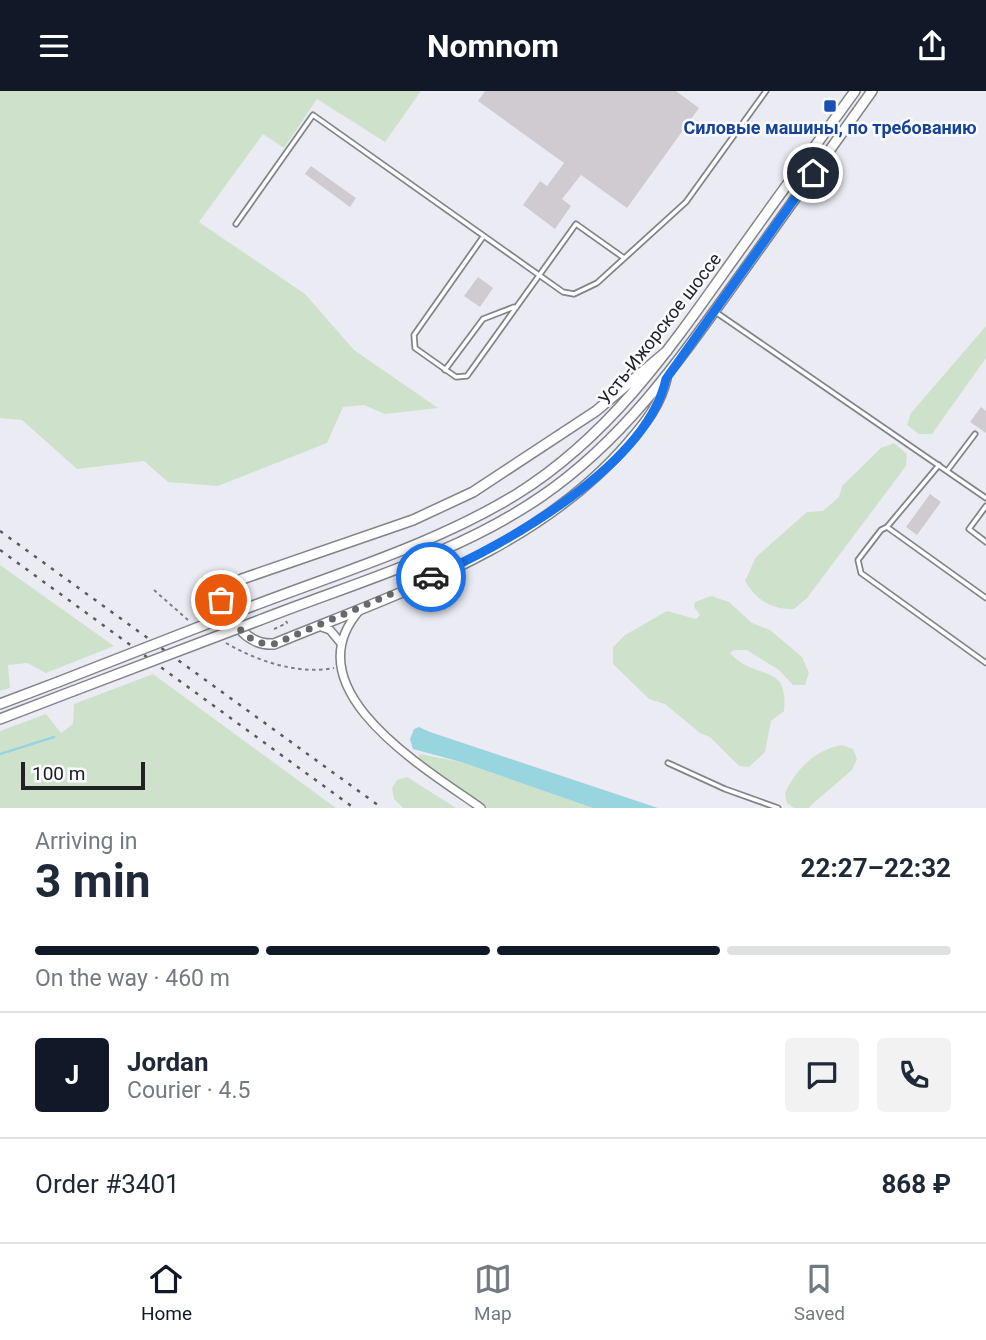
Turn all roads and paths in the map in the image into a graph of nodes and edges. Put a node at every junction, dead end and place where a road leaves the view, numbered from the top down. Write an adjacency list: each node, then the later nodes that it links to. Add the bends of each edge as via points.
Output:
1 (766, 91): 6 (lane, via 686,202)
2 (855, 91): 10 (street, Усть-Ижорское шоссе)
3 (872, 91): 9 (street, Усть-Ижорское шоссе)
4 (236, 224): 5 (lane, via 313,115)
5 (483, 237): 7 (lane); 11 (lane, via 414,335 415,348)
6 (624, 258): 7 (lane, via 597,283 574,294); 7 (lane, via 576,224)
7 (538, 275): 8 (lane)
8 (516, 306): 11 (lane, via 484,319); 11 (lane, via 467,376 456,377)
9 (715, 311): 12 (street, Усть-Ижорское шоссе); 14 (lane)
10 (667, 351): 25 (street, via 596,411 473,492 414,520 242,579 221,600 220,606 248,638 263,645); 29 (street, Усть-Ижорское шоссе, bridge, via 607,423 578,450 486,512 430,538)
11 (445, 370)
12 (666, 379): 23 (street, via 661,400 624,448 554,512 492,549); 30 (street, Усть-Ижорское шоссе, bridge, via 596,454 541,497 502,520 426,555)
13 (975, 434): 15 (lane)
14 (939, 464): 15 (lane); 18 (lane)
15 (947, 471): 16 (lane)
16 (986, 498)
17 (986, 506): 19 (lane, via 969,529)
18 (887, 527): 21 (lane); 28 (lane, via 858,560 861,573)
19 (986, 542)
20 (234, 599): 22 (path, via 248,594)
21 (986, 599)
22 (251, 600)
23 (363, 606): 25 (street); 27 (street, via 346,626)
24 (287, 623): 26 (path)
25 (318, 626): 27 (street, via 330,630)
26 (274, 629)
27 (340, 642): 32 (street, via 344,678 366,719)
28 (986, 663)
29 (0, 704)
30 (0, 719)
31 (668, 763): 33 (lane)
32 (481, 808)
33 (778, 808)

